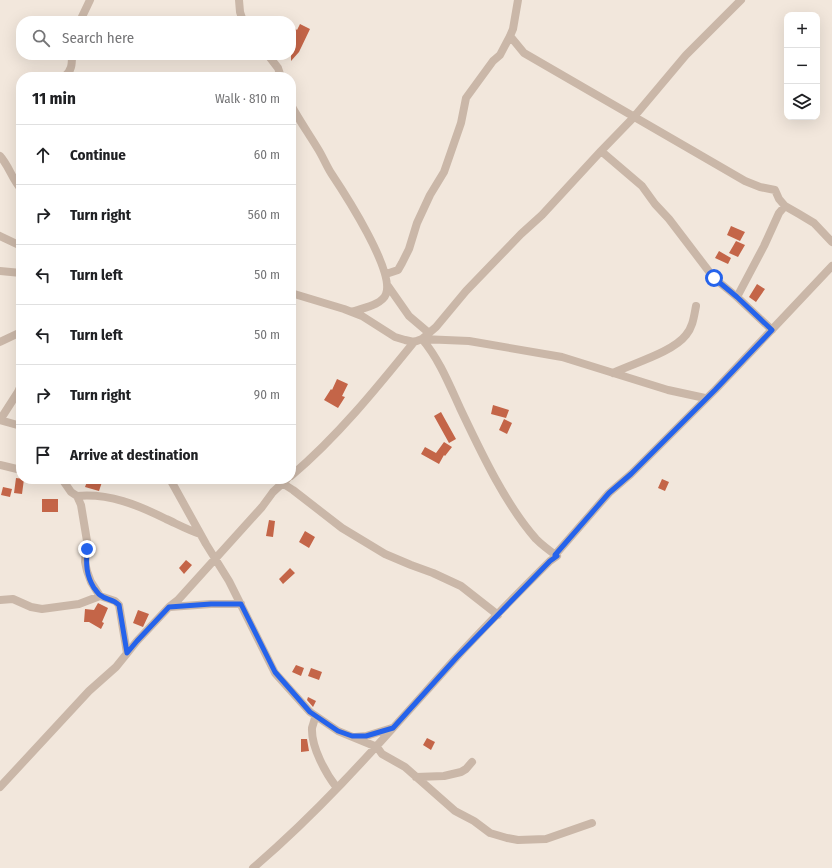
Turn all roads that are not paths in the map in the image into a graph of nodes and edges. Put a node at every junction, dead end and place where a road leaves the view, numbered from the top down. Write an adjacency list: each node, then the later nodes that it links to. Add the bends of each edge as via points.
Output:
1 (90, 0): 5 (street)
2 (239, 0): 6 (street)
3 (518, 0): 7 (street)
4 (741, 0): 13 (street, via 686,55)
5 (82, 16)
6 (242, 16)
7 (510, 36): 13 (street, via 524,53); 24 (street, via 500,55 479,78 466,98 461,123 444,172 430,195 402,263 398,270)
8 (72, 60): 10 (street)
9 (272, 60): 11 (street)
10 (70, 72)
11 (279, 72)
12 (296, 113): 24 (street, via 348,198)
13 (633, 118): 14 (street); 17 (street, via 749,183 774,190)
14 (601, 151): 27 (street, via 642,186 714,278); 31 (street)
15 (0, 156): 16 (street)
16 (16, 182)
17 (785, 206): 19 (street, via 814,223); 27 (street, via 779,213)
18 (0, 236): 20 (street)
19 (832, 242)
20 (16, 244)
21 (832, 266): 30 (street)
22 (0, 271): 23 (street)
23 (16, 273)
24 (386, 274): 25 (street)
25 (388, 286): 29 (street, via 384,298); 31 (street, via 409,316)
26 (296, 295): 29 (street)
27 (737, 297): 30 (street)
28 (696, 306): 35 (street, via 692,326 686,336 664,352)
29 (352, 312): 33 (street, via 395,337)
30 (772, 330): 37 (street)
31 (429, 333): 33 (street)
32 (16, 334): 34 (street)
33 (418, 340): 35 (street, via 469,341 562,358); 41 (street, via 336,433); 48 (street, via 433,352 494,475 525,526 537,540)
34 (0, 342)
35 (613, 373): 37 (street)
36 (16, 395): 38 (street, via 0,420)
37 (705, 398): 48 (street, via 609,493 555,555)
38 (16, 425)
39 (0, 465): 40 (street)
40 (16, 469)
41 (296, 472)
42 (65, 484): 46 (street)
43 (173, 484): 47 (street)
44 (282, 484): 49 (street)
45 (288, 484): 54 (street, via 342,528 385,554 461,586)
46 (77, 496): 47 (street, via 116,498); 50 (street, via 81,505 86,541 87,571 90,582)
47 (200, 534): 49 (street)
48 (557, 556): 54 (street)
49 (215, 558): 52 (street); 53 (street)
50 (100, 596): 51 (street, via 78,604 42,609 13,599); 55 (street, via 119,605)
51 (0, 600)
52 (241, 604): 53 (street); 56 (street, via 275,672)
53 (169, 607): 55 (street)
54 (498, 615): 57 (street)
55 (127, 653): 62 (street)
56 (316, 716): 58 (street, via 338,731); 63 (street, via 312,728 316,750 328,776)
57 (393, 728): 58 (street, via 366,736); 59 (street)
58 (352, 736): 59 (street)
59 (377, 747): 61 (street, via 382,754 401,764); 63 (street)
60 (472, 762): 61 (street, via 461,772 444,776)
61 (416, 777): 64 (street, via 455,811 490,832 507,838 546,839)
62 (0, 787)
63 (337, 788): 65 (street, via 278,847)
64 (592, 823)
65 (253, 868)

